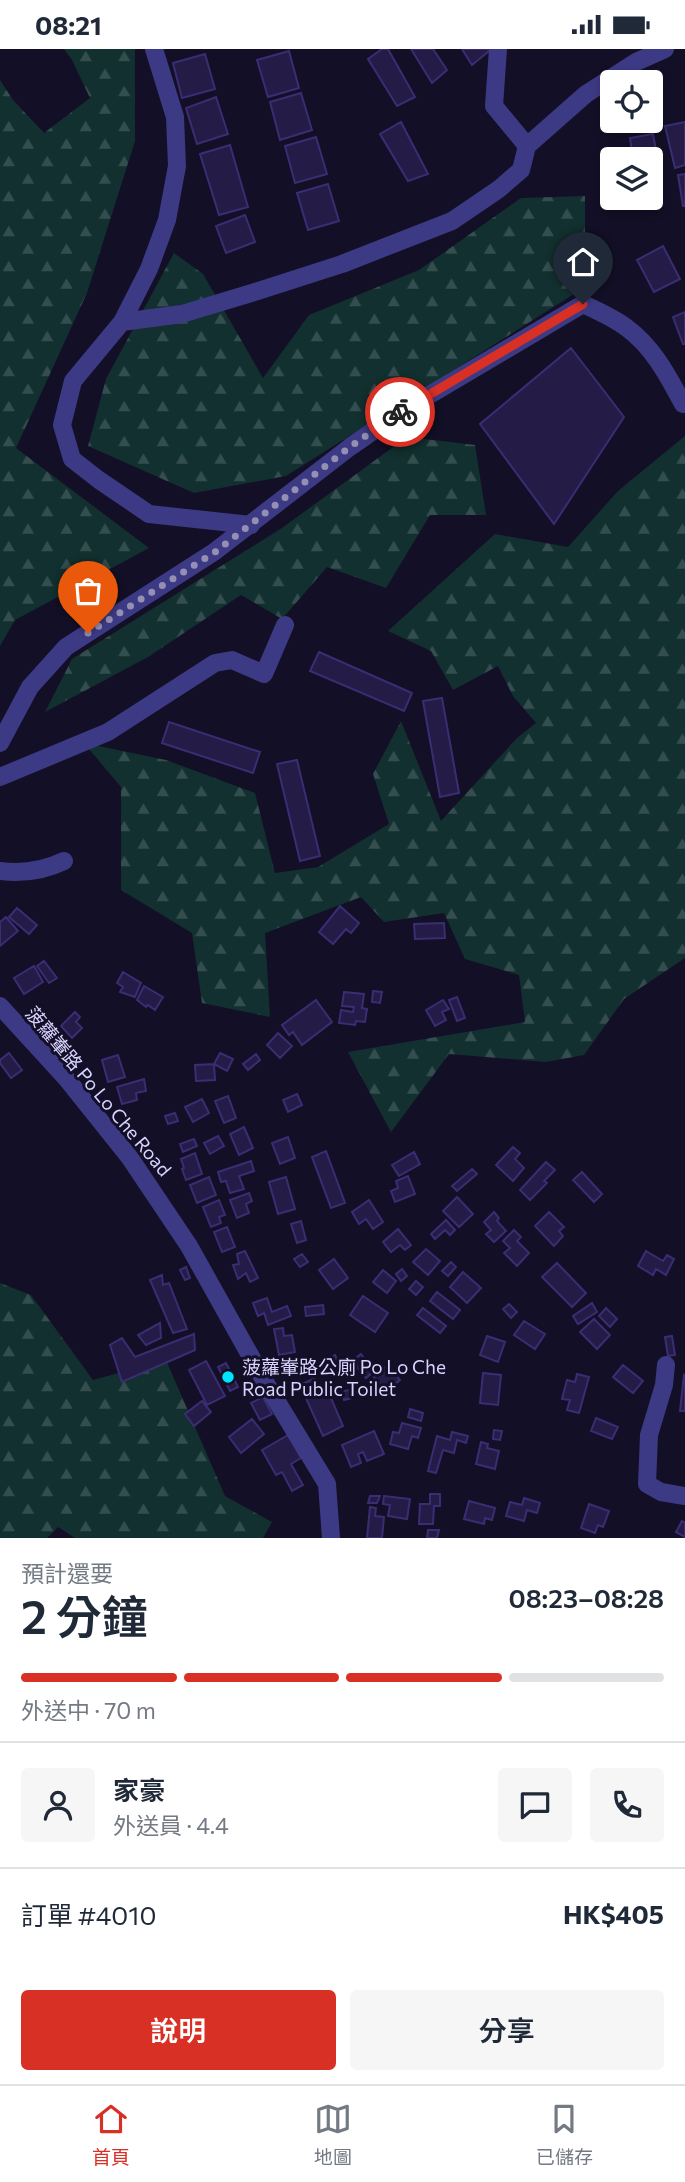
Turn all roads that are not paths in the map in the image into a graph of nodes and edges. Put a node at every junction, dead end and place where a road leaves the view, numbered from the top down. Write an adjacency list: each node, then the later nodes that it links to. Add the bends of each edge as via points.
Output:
1 (153, 49): 5 (street, via 175,117 177,166 167,220)
2 (498, 49): 4 (street, via 494,106)
3 (665, 49): 4 (street, via 586,94)
4 (527, 146): 5 (street, via 521,170 452,221 342,264 233,299 182,314)
5 (122, 322): 7 (street, via 73,381 62,425 72,459 149,514)
6 (683, 404): 7 (street, via 650,349 627,328 583,304 399,413)
7 (251, 525): 9 (street, via 66,647 30,687)
8 (285, 625): 10 (street, via 264,674 232,660 215,663 108,732)
9 (0, 743)
10 (0, 777)
11 (64, 861): 12 (street, via 36,871)
12 (0, 871)
13 (0, 1006): 16 (street, 菠蘿輋路 Po Lo Che Road, via 130,1158 176,1224 327,1484)
14 (666, 1365): 15 (street, via 649,1435 648,1484 661,1492)
15 (685, 1496)
16 (331, 1538)

